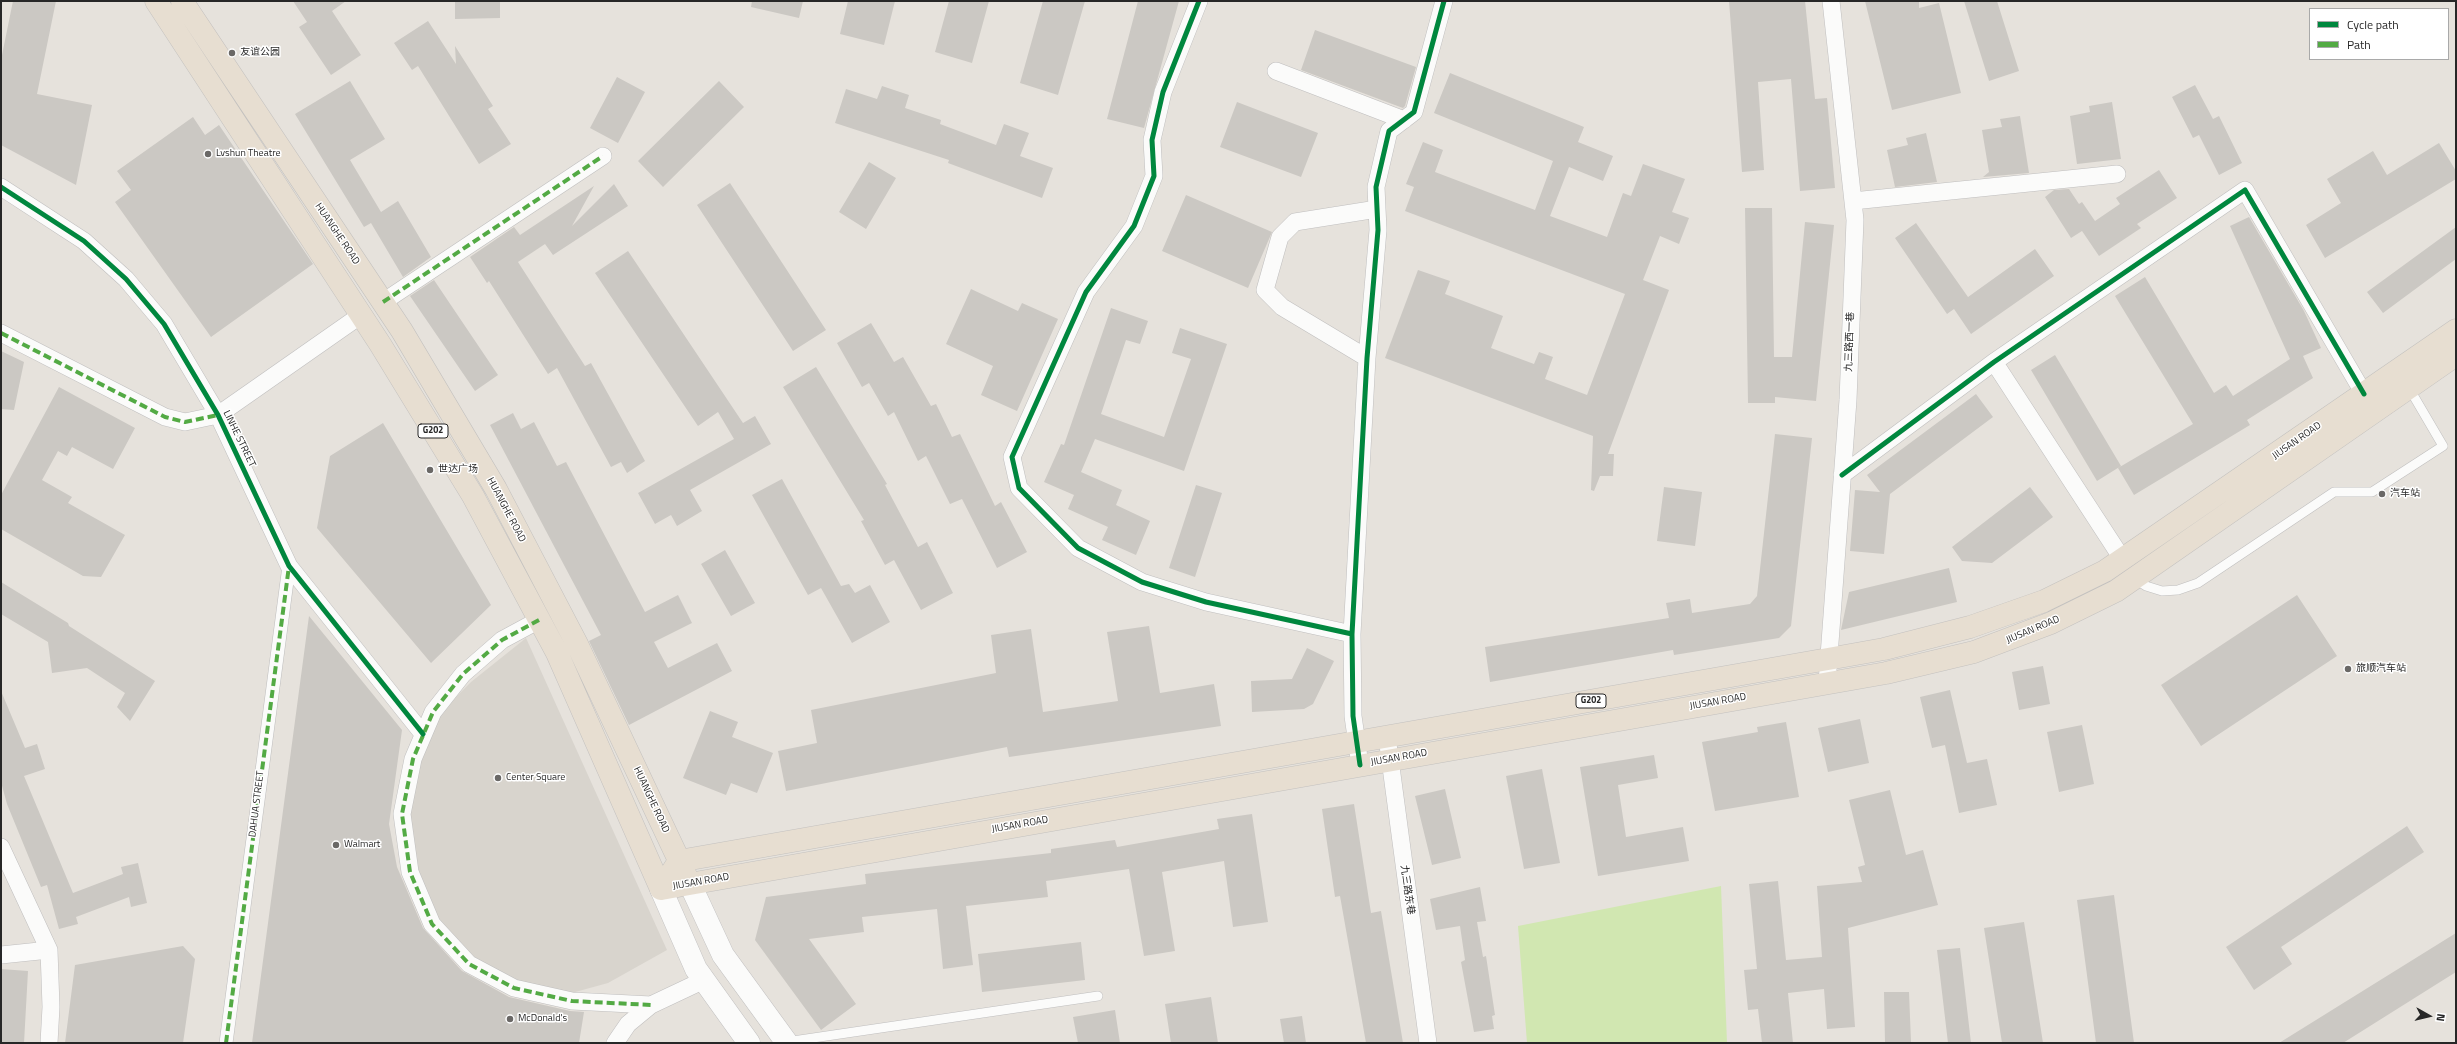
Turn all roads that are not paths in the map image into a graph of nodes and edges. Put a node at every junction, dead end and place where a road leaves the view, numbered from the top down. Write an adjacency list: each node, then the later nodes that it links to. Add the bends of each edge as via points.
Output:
1 (156, 1): 14 (highway, G202)
2 (182, 1): 13 (highway, HUANGHE ROAD / G202)
3 (1199, 1): 28 (street, via 1163,92 1152,140 1154,176 1134,226 1086,292 1012,457 1019,488 1078,548 1142,582 1206,602)
4 (1444, 1): 7 (street, via 1414,112)
5 (1831, 1): 11 (street, 九三路西一巷)
6 (1276, 71): 7 (street)
7 (1404, 120): 12 (street, via 1390,131 1376,187)
8 (603, 156): 13 (street)
9 (2116, 174): 11 (street)
10 (1, 187): 22 (street, LINHE STREET, via 84,241 126,279 164,324)
11 (1853, 202): 23 (street, 九三路西一巷, via 1855,220 1848,400)
12 (1378, 209): 18 (street); 18 (street, via 1295,222 1280,237 1265,290 1282,307)
13 (383, 302): 37 (highway, HUANGHE ROAD / G202, via 499,496 576,642)
14 (361, 315): 22 (street); 27 (highway, G202, via 473,496)
15 (2456, 330): 20 (highway, JIUSAN ROAD / G202)
16 (1, 333): 22 (street, via 165,418 185,422)
17 (2456, 355): 20 (highway, JIUSAN ROAD / G202)
18 (1367, 358): 28 (street)
19 (1994, 362): 21 (street, via 2245,190); 23 (street); 24 (street)
20 (2404, 379): 21 (highway, JIUSAN ROAD / G202); 26 (highway, JIUSAN ROAD / G202); 26 (lane, via 2443,446 2372,492 2334,492 2198,582 2178,590 2162,591)
21 (2364, 394): 24 (highway, JIUSAN ROAD / G202)
22 (218, 415): 25 (street, LINHE STREET)
23 (1842, 475): 29 (street, 九三路西一巷)
24 (2123, 560): 29 (highway, JIUSAN ROAD / G202, via 2076,586 2009,614 1925,639)
25 (289, 566): 31 (street, LINHE STREET); 47 (street, DAHUA STREET)
26 (2135, 579): 30 (highway, JIUSAN ROAD / G202, via 2051,623 1974,652 1930,664)
27 (539, 620): 31 (street, via 502,640 464,674 433,712); 39 (highway, G202, via 557,653)
28 (1352, 634): 33 (street, via 1353,716)
29 (1828, 659): 30 (street, 九三路西一巷); 32 (highway, JIUSAN ROAD / G202)
30 (1827, 683): 34 (highway, JIUSAN ROAD / G202)
31 (423, 734): 44 (street, via 413,759 402,814 410,872 432,924 469,964 514,988 572,1002)
32 (1387, 737): 33 (highway, JIUSAN ROAD / G202); 34 (street, 九三路东巷)
33 (1356, 742): 35 (street); 37 (highway, JIUSAN ROAD / G202)
34 (1390, 760): 35 (highway, JIUSAN ROAD / G202); 50 (street, 九三路东巷)
35 (1360, 765): 38 (highway, JIUSAN ROAD / G202)
36 (1, 847): 40 (street)
37 (679, 861): 38 (highway, HUANGHE ROAD / G202); 39 (highway, JIUSAN ROAD)
38 (690, 884): 39 (highway, JIUSAN ROAD / G202); 45 (main road, HUANGHE ROAD, via 723,955)
39 (661, 889): 42 (main road, via 696,969)
40 (49, 950): 41 (street); 46 (street)
41 (1, 955)
42 (704, 980): 44 (street); 49 (main road)
43 (1098, 996): 45 (lane)
44 (651, 1005): 48 (street, via 628,1024)
45 (787, 1042)
46 (49, 1043)
47 (226, 1043)
48 (615, 1043)
49 (750, 1043)
50 (1428, 1043)

